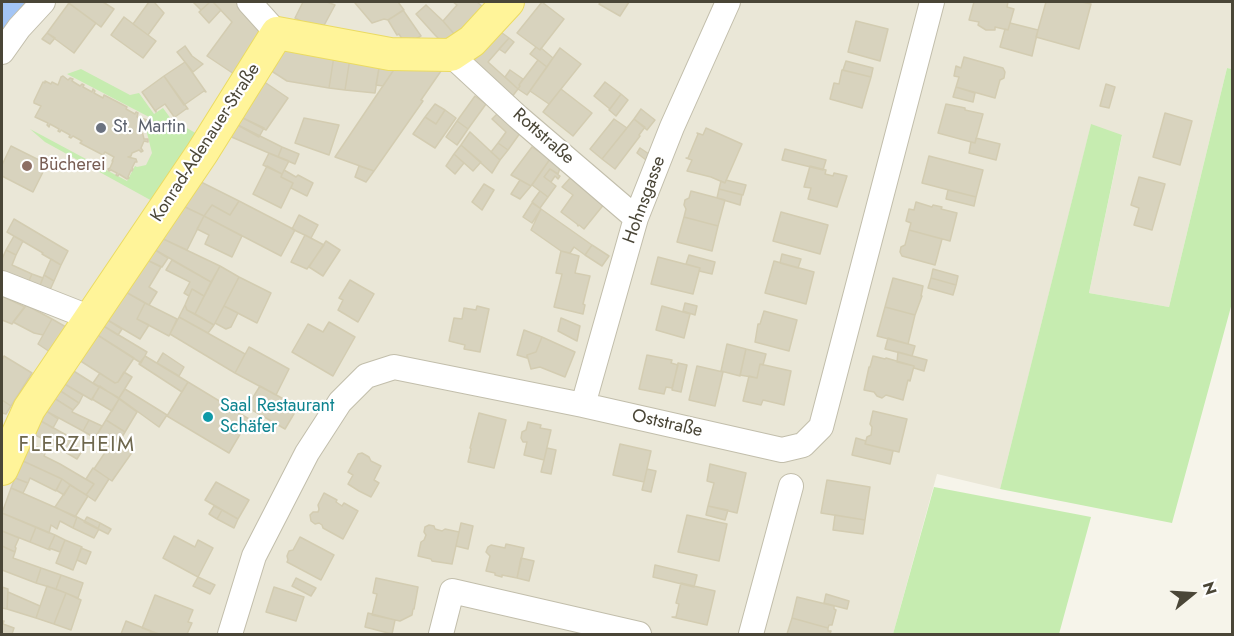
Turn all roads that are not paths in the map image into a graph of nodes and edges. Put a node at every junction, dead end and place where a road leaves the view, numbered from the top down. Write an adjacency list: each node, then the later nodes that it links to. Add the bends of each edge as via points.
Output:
1 (43, 2): 7 (street)
2 (249, 2): 6 (street)
3 (508, 2): 8 (main road, via 472,41)
4 (728, 2): 9 (street, Hohnsgasse)
5 (932, 2): 12 (street, Oststraße, via 821,426 803,445 782,450)
6 (277, 33): 8 (main road, via 390,54); 11 (main road, Konrad-Adenauer-Straße)
7 (2, 52)
8 (451, 55): 9 (street, Rottstraße)
9 (636, 218): 12 (street, Hohnsgasse)
10 (2, 283): 11 (street)
11 (91, 318): 13 (main road, Konrad-Adenauer-Straße, via 29,409)
12 (583, 405): 15 (street, Oststraße, via 394,367 366,376 340,402 307,453 254,556)
13 (2, 469)
14 (791, 486): 18 (street)
15 (230, 634)
16 (441, 634): 17 (street, via 452,591)
17 (639, 634)
18 (751, 634)

